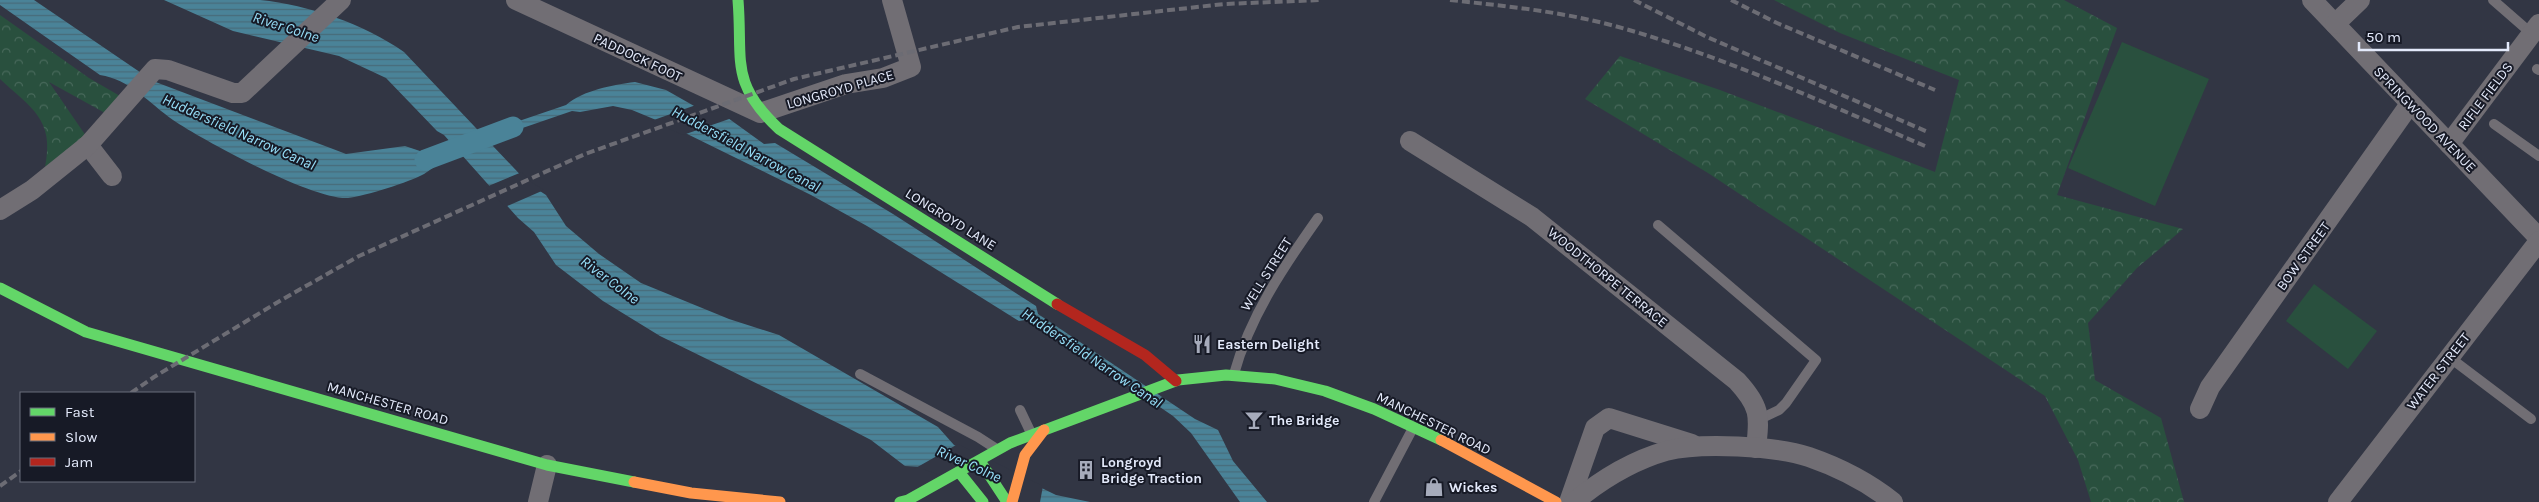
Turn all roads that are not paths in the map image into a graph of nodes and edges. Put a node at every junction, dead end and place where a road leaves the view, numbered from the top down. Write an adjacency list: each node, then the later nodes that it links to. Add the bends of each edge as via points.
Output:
1 (516, 0): 11 (street, PADDOCK FOOT)
2 (738, 0): 11 (main road, LONGROYD LANE, via 739,58 745,89)
3 (892, 0): 11 (street, LONGROYD PLACE, via 911,67 884,78 846,84)
4 (2312, 0): 8 (street, SPRINGWOOD AVENUE)
5 (2360, 0): 8 (street)
6 (2493, 0): 9 (lane)
7 (339, 2): 15 (street, via 238,94 158,68 149,74)
8 (2335, 24): 10 (street, SPRINGWOOD AVENUE)
9 (2535, 29): 14 (street, RIFLE FIELDS)
10 (2410, 104): 14 (street, SPRINGWOOD AVENUE); 28 (street, BOW STREET, via 2210,387)
11 (760, 113): 26 (main road, LONGROYD LANE, via 779,129 1067,310 1145,355)
12 (2494, 124): 16 (lane)
13 (1410, 141): 29 (street, WOODTHORPE TERRACE, via 1532,217 1577,251 1737,381 1750,395)
14 (2449, 144): 21 (street, SPRINGWOOD AVENUE)
15 (88, 145): 17 (street); 18 (street, via 32,190)
16 (2539, 156)
17 (112, 176)
18 (0, 210)
19 (1318, 218): 25 (lane, WELL STREET, via 1258,309 1240,350)
20 (1658, 225): 29 (lane, via 1816,360 1786,403)
21 (2539, 239): 23 (street, WATER STREET)
22 (0, 288): 38 (main road, MANCHESTER ROAD, via 86,332)
23 (2449, 356): 30 (lane); 51 (street, WATER STREET)
24 (860, 374): 36 (lane, via 978,437)
25 (1234, 375): 26 (main road, MANCHESTER ROAD); 31 (main road, MANCHESTER ROAD, via 1320,391)
26 (1171, 383): 32 (main road, MANCHESTER ROAD)
27 (1020, 410): 33 (lane)
28 (2200, 410)
29 (1760, 419): 35 (street)
30 (2531, 419)
31 (1413, 427): 46 (lane); 47 (main road, MANCHESTER ROAD)
32 (1044, 430): 33 (main road, MANCHESTER ROAD); 45 (main road, via 1025,455)
33 (1032, 434): 36 (main road, MANCHESTER ROAD)
34 (1696, 445): 35 (street); 48 (street, via 1609,418 1595,428); 49 (street, via 1667,451 1623,468 1601,480)
35 (1756, 448): 50 (street, via 1808,457 1846,473)
36 (994, 452): 37 (main road, MANCHESTER ROAD)
37 (980, 461): 39 (main road, MANCHESTER ROAD); 44 (main road)
38 (547, 465): 42 (street); 43 (main road, MANCHESTER ROAD, via 691,493)
39 (959, 472): 40 (main road, MANCHESTER ROAD); 41 (main road)
40 (908, 501)
41 (982, 501)
42 (538, 502)
43 (780, 502)
44 (1007, 502)
45 (1012, 502)
46 (1374, 502)
47 (1556, 502)
48 (1569, 502)
49 (1574, 502)
50 (1892, 502)
51 (2338, 502)

